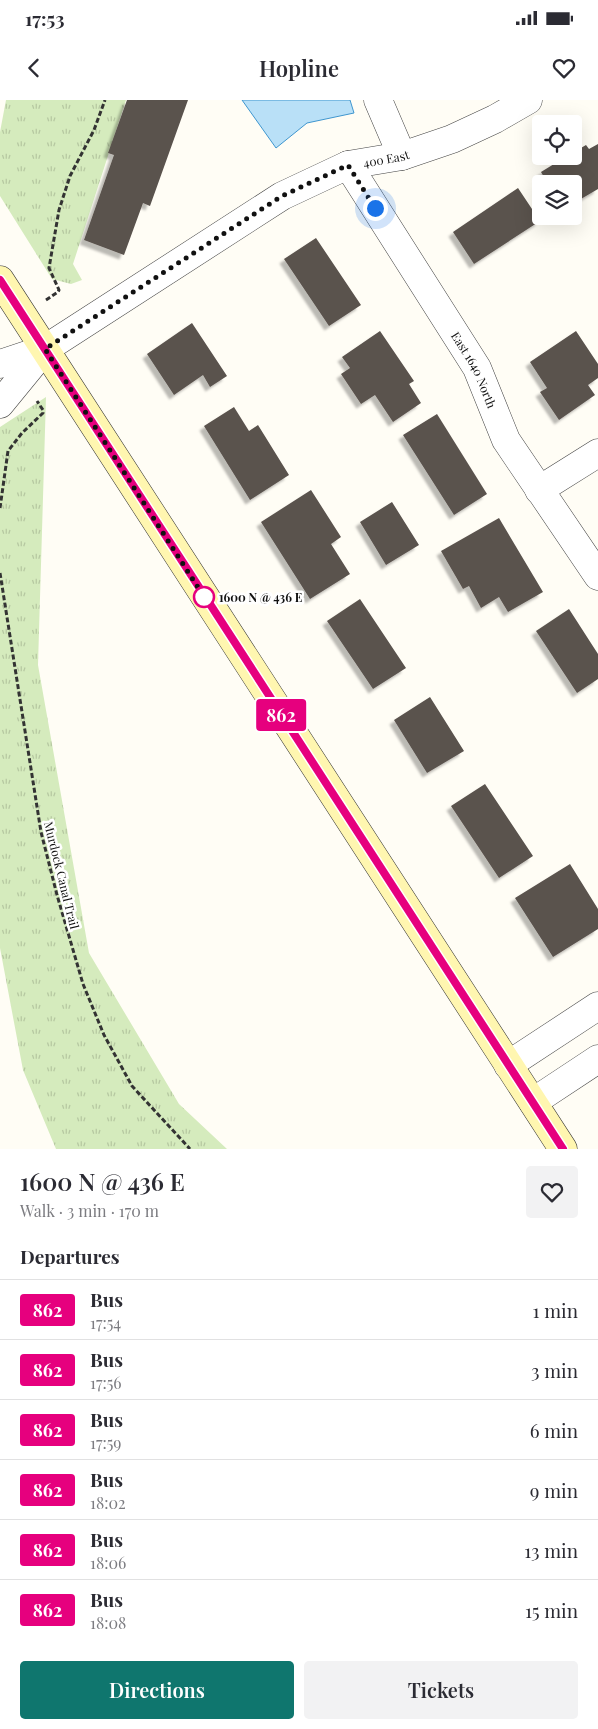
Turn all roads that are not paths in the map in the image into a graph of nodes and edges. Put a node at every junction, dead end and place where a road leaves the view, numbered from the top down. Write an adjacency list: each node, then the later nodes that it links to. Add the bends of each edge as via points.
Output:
1 (378, 100): 3 (street)
2 (528, 100): 3 (street, 400 East, via 452,140)
3 (402, 156): 4 (street, 400 East)
4 (348, 165): 6 (street, 400 East, via 282,196); 10 (street, East 1640 North, via 477,368 506,440)
5 (0, 280): 6 (main road)
6 (45, 349): 7 (street, 400 East); 8 (street, 400 East); 14 (main road)
7 (0, 364)
8 (0, 404)
9 (598, 453): 10 (street)
10 (539, 490): 11 (street, East 1640 North)
11 (598, 576)
12 (598, 1006): 14 (street)
13 (598, 1059): 15 (street)
14 (508, 1065): 15 (main road)
15 (533, 1102): 16 (main road)
16 (563, 1149)

